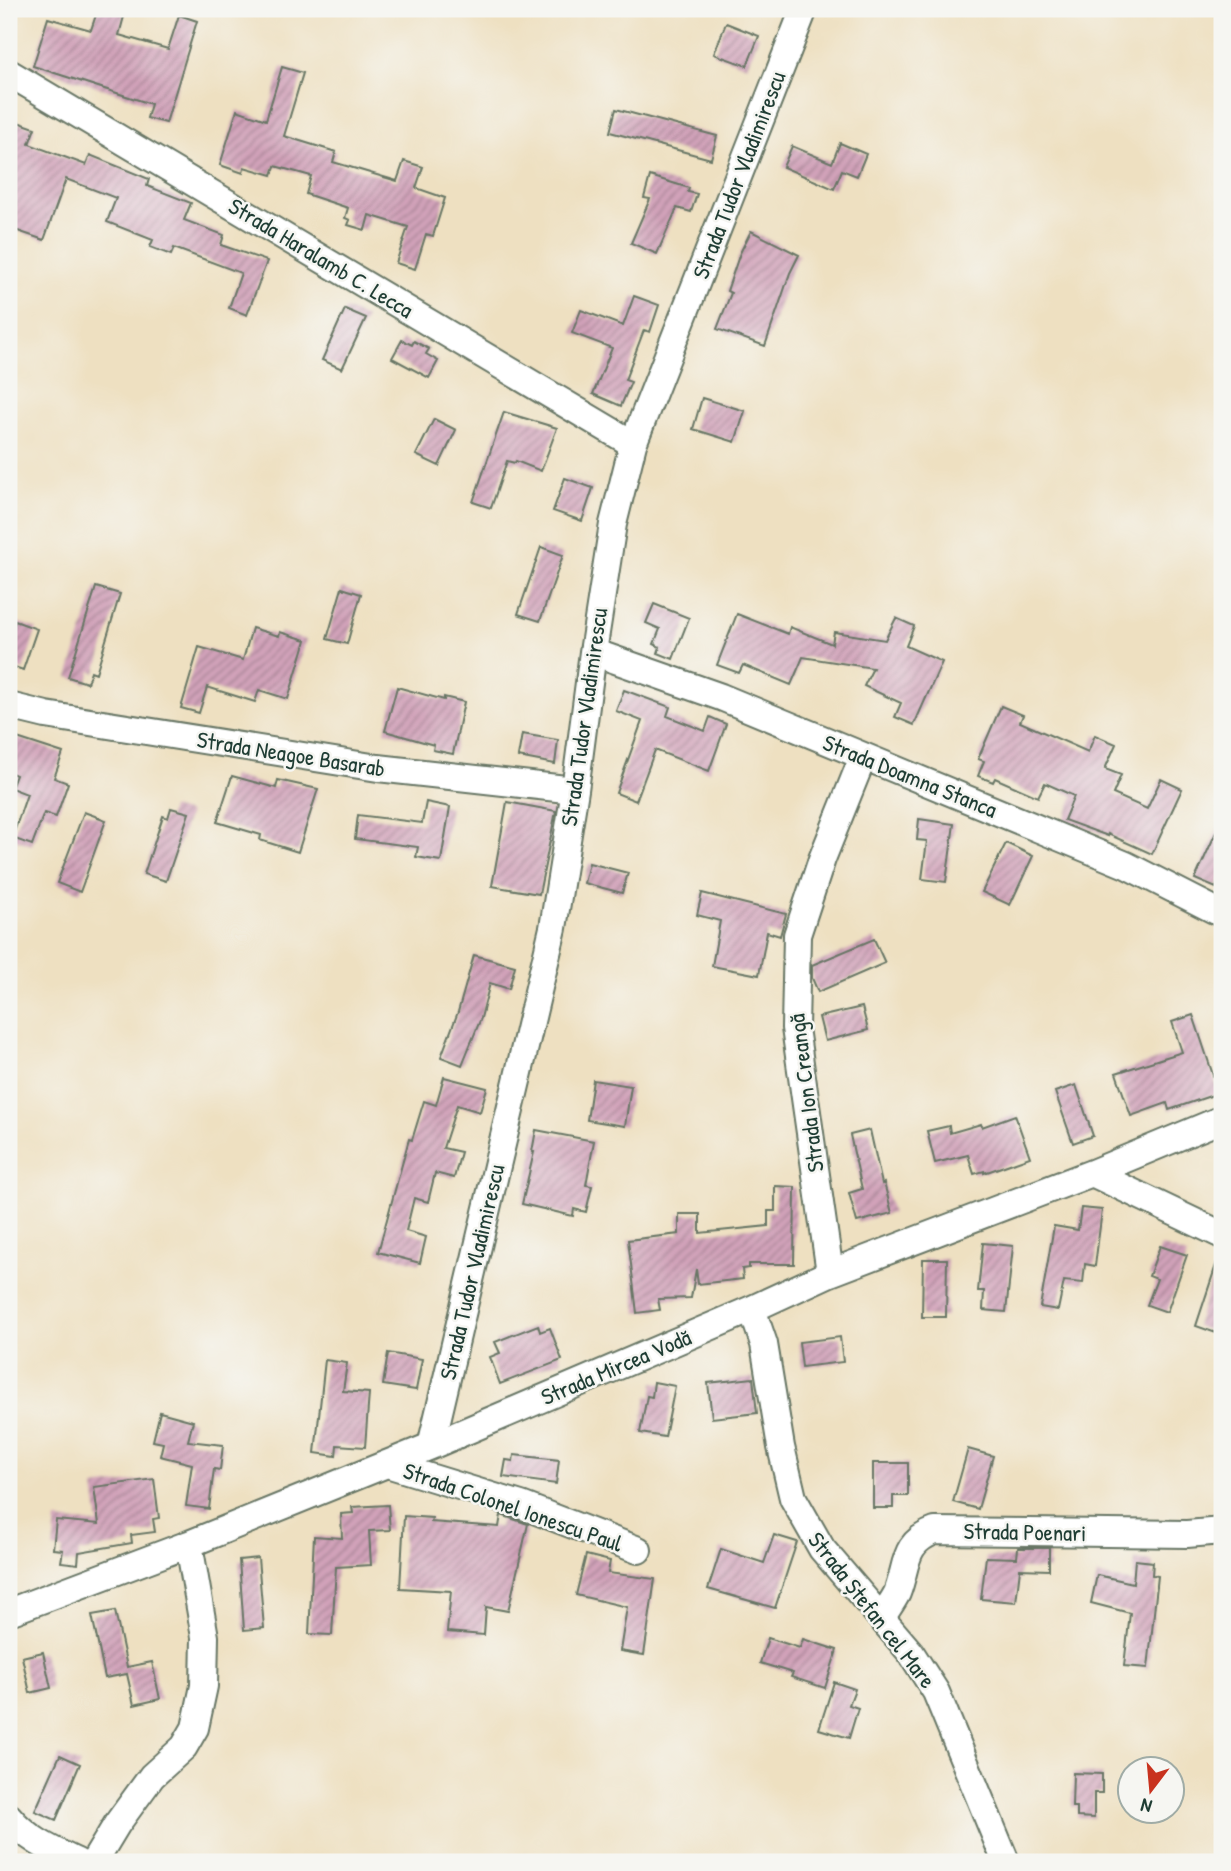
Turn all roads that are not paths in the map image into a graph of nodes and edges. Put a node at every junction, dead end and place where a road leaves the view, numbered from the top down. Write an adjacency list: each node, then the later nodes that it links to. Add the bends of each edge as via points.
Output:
1 (804, 9): 3 (street, Strada Tudor Vladimirescu)
2 (9, 73): 3 (street, Strada Haralamb C. Lecca)
3 (633, 444): 4 (street, Strada Tudor Vladimirescu, via 613,524)
4 (593, 653): 6 (street, Strada Doamna Stanca, via 721,697); 7 (street, Strada Tudor Vladimirescu)
5 (9, 706): 7 (street, Strada Neagoe Basarab, via 378,768)
6 (863, 757): 8 (street, Strada Doamna Stanca, via 1126,865); 12 (street, Strada Ion Creangă, via 797,936 795,1028)
7 (575, 790): 14 (street, Strada Tudor Vladimirescu, via 553,928)
8 (1222, 914)
9 (1222, 1119): 10 (street, Strada Mircea Vodă)
10 (1092, 1173): 11 (street); 12 (street, Strada Mircea Vodă)
11 (1222, 1235)
12 (830, 1273): 13 (street, Strada Mircea Vodă)
13 (752, 1309): 14 (street, Strada Mircea Vodă); 20 (street, Strada Ștefan cel Mare, via 764,1344 793,1498 822,1549)
14 (431, 1446): 15 (street, Strada Mircea Vodă)
15 (387, 1464): 17 (street, Strada Mircea Vodă); 18 (street, Strada Colonel Ionescu Paul, via 522,1505)
16 (1222, 1531): 20 (street, Strada Poenari, via 935,1531 920,1536 911,1546 896,1594)
17 (189, 1544): 19 (street, Strada Mircea Vodă); 23 (street, via 205,1637 204,1686 195,1728 184,1746 152,1776)
18 (638, 1550)
19 (9, 1612)
20 (882, 1617): 24 (street, Strada Ștefan cel Mare, via 936,1692)
21 (9, 1817): 22 (street, via 44,1847)
22 (77, 1862)
23 (94, 1862)
24 (1006, 1862)

